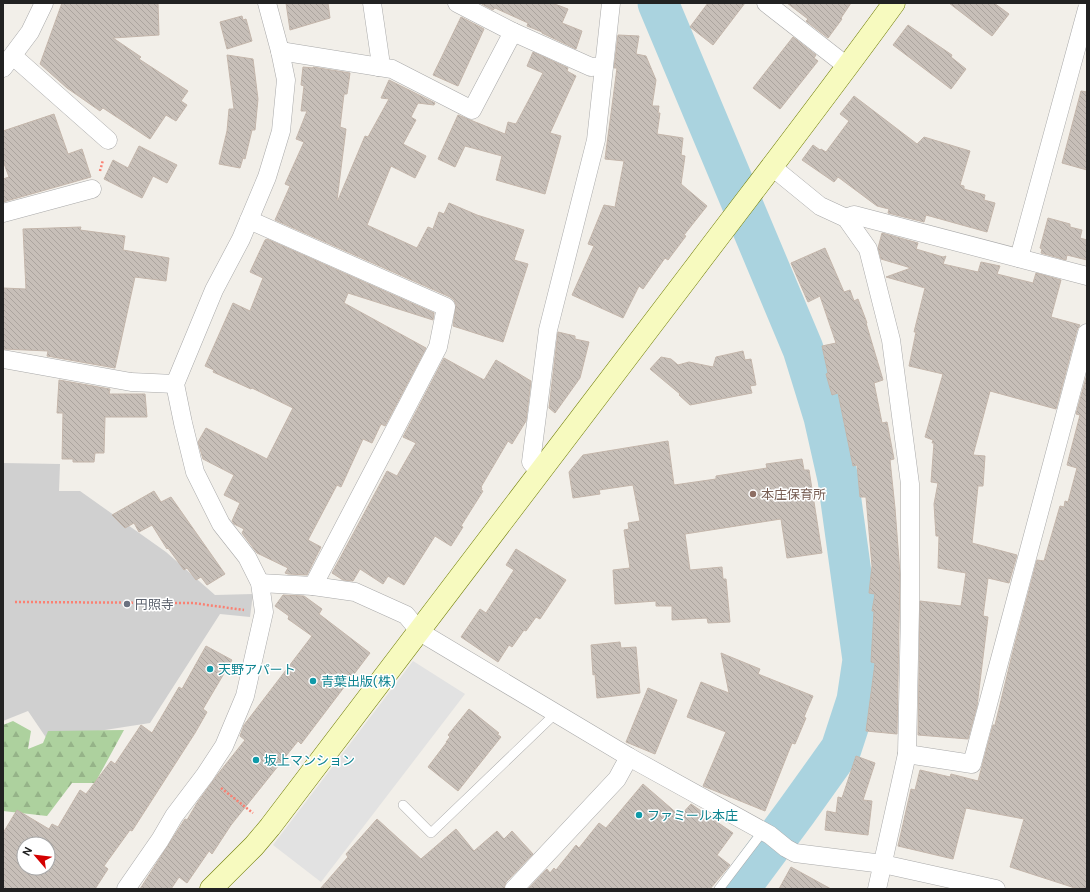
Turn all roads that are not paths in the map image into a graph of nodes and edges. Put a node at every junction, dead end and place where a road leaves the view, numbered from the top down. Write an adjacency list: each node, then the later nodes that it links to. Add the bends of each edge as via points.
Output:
1 (44, 3): 11 (street, via 30,32)
2 (267, 3): 10 (street)
3 (372, 3): 13 (street, via 380,58)
4 (457, 3): 9 (street)
5 (611, 3): 12 (street)
6 (766, 3): 14 (street)
7 (894, 3): 14 (street)
8 (1087, 9): 21 (street)
9 (512, 32): 12 (street, via 591,67); 13 (street, via 472,110 392,69)
10 (280, 50): 13 (street); 20 (street, via 286,80 281,131 267,176)
11 (8, 62): 15 (street)
12 (604, 66): 26 (street, via 596,140 548,330 531,462)
13 (378, 67)
14 (848, 67): 16 (street)
15 (108, 140)
16 (772, 166): 19 (street, via 820,206); 26 (street)
17 (92, 189): 18 (street)
18 (3, 213)
19 (846, 218): 21 (street, via 854,215); 31 (street, via 868,249 891,340 910,484)
20 (249, 220): 25 (street, via 214,290); 28 (street, via 446,308 438,347)
21 (1019, 258): 22 (street)
22 (1087, 276)
23 (1087, 333): 31 (street, via 972,764)
24 (3, 359): 25 (street, via 131,382)
25 (175, 384): 27 (street, via 195,472 221,524 247,557)
26 (540, 473): 29 (street)
27 (260, 583): 28 (street); 36 (street, via 264,612 245,696 224,746)
28 (313, 586): 29 (street, via 355,592 406,615)
29 (420, 632): 30 (street); 37 (street, via 270,827)
30 (556, 713): 32 (street); 33 (lane, via 431,833)
31 (907, 754): 35 (street)
32 (629, 757): 34 (street); 38 (street, via 617,779)
33 (403, 805)
34 (767, 833): 35 (street, via 796,853); 39 (lane)
35 (883, 864): 40 (street); 41 (street)
36 (126, 889)
37 (211, 889)
38 (514, 889)
39 (720, 889)
40 (877, 889)
41 (996, 889)

